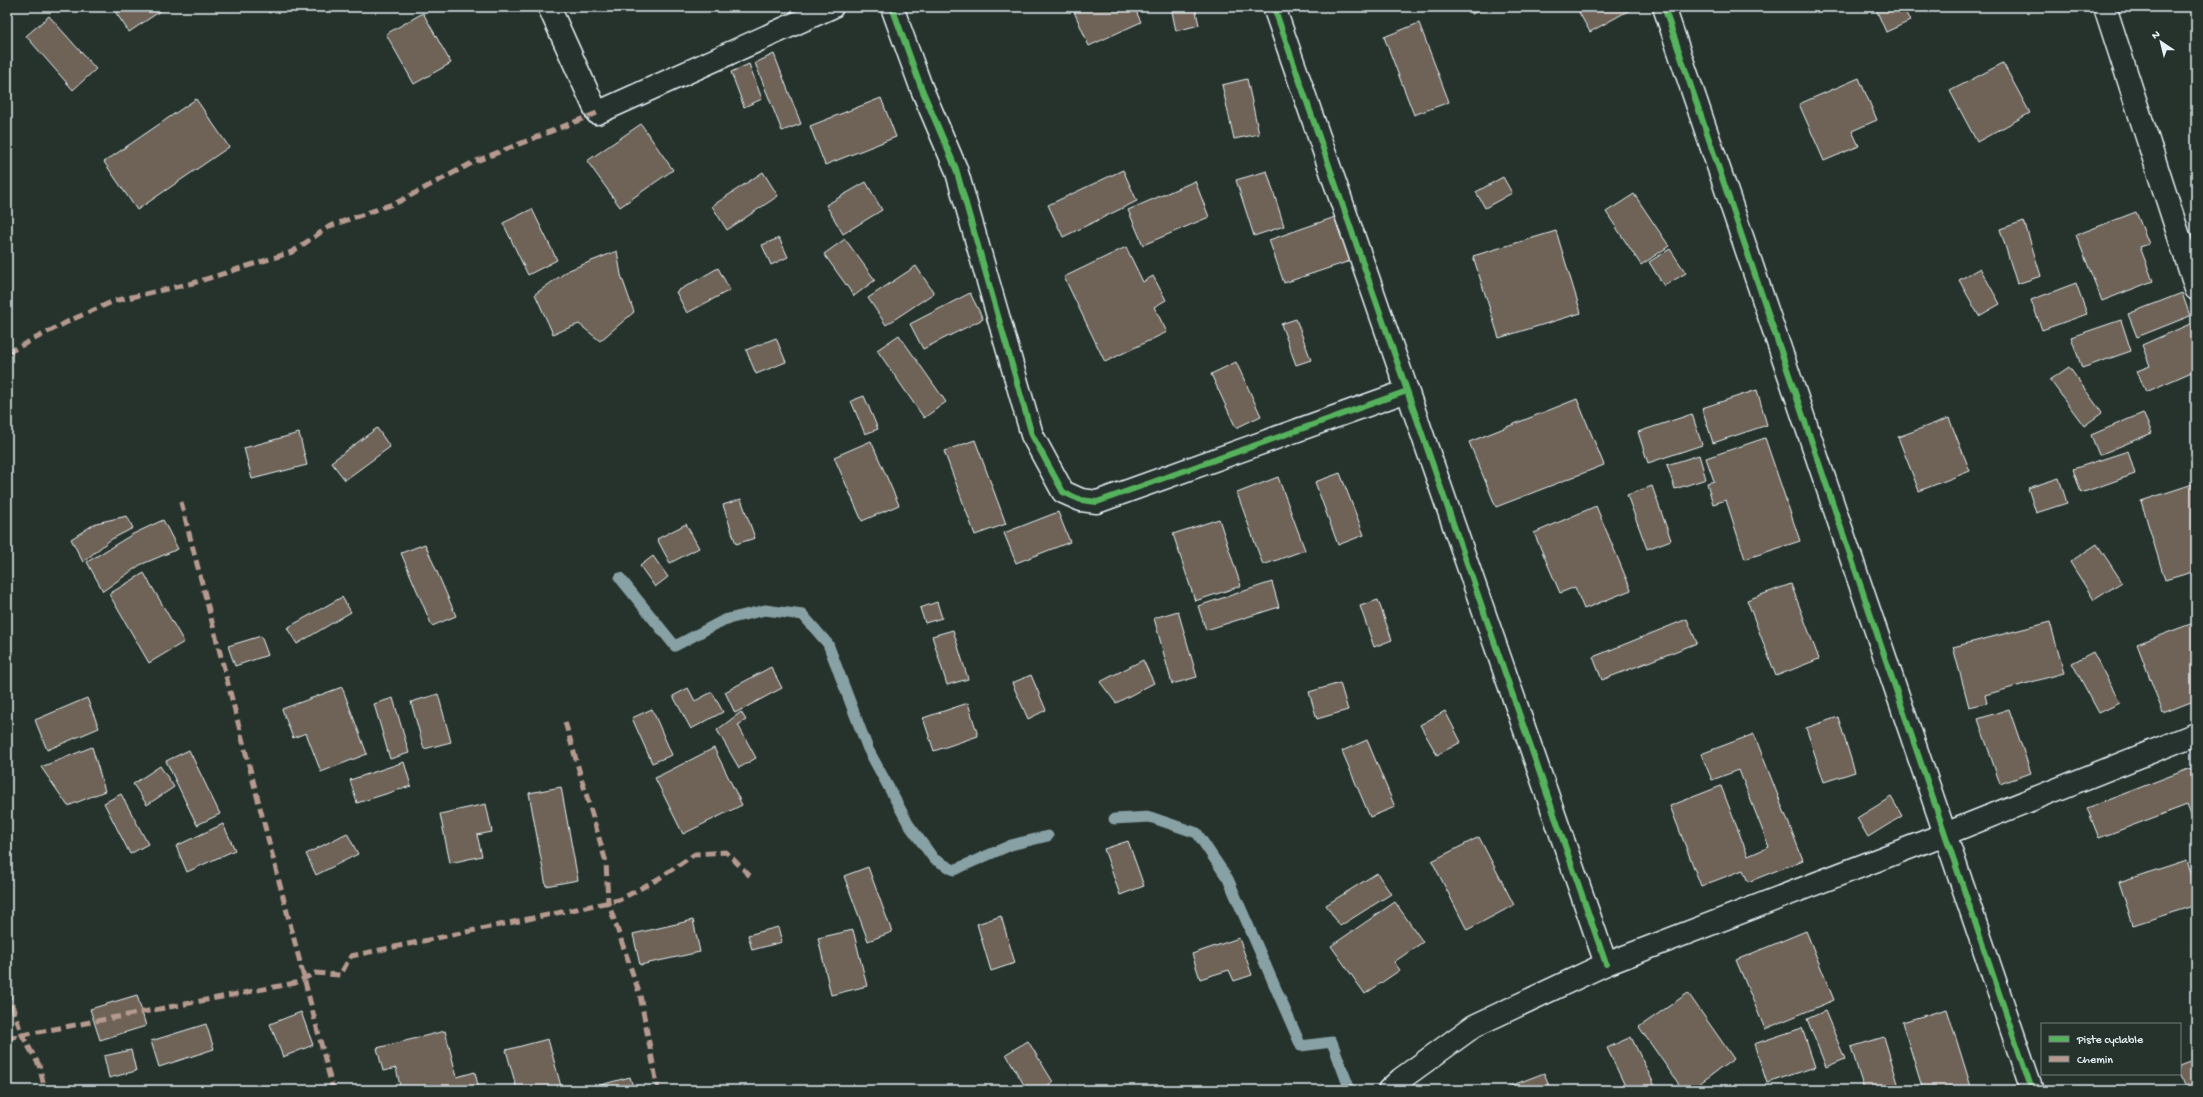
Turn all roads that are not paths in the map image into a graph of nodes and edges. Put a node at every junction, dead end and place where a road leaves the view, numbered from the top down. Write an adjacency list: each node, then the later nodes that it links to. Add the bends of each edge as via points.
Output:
1 (549, 7): 2 (street, via 597,113)
2 (832, 7)
3 (892, 7): 8 (street, via 921,87 956,169 1032,435 1063,492 1081,500 1097,502)
4 (1274, 7): 8 (street)
5 (1664, 7): 10 (street)
6 (2105, 7): 7 (street)
7 (2196, 289)
8 (1407, 390): 11 (street)
9 (2196, 734): 10 (street)
10 (1945, 834): 11 (street); 13 (street)
11 (1606, 964): 12 (street, via 1474,1026)
12 (1389, 1090)
13 (2032, 1090)

